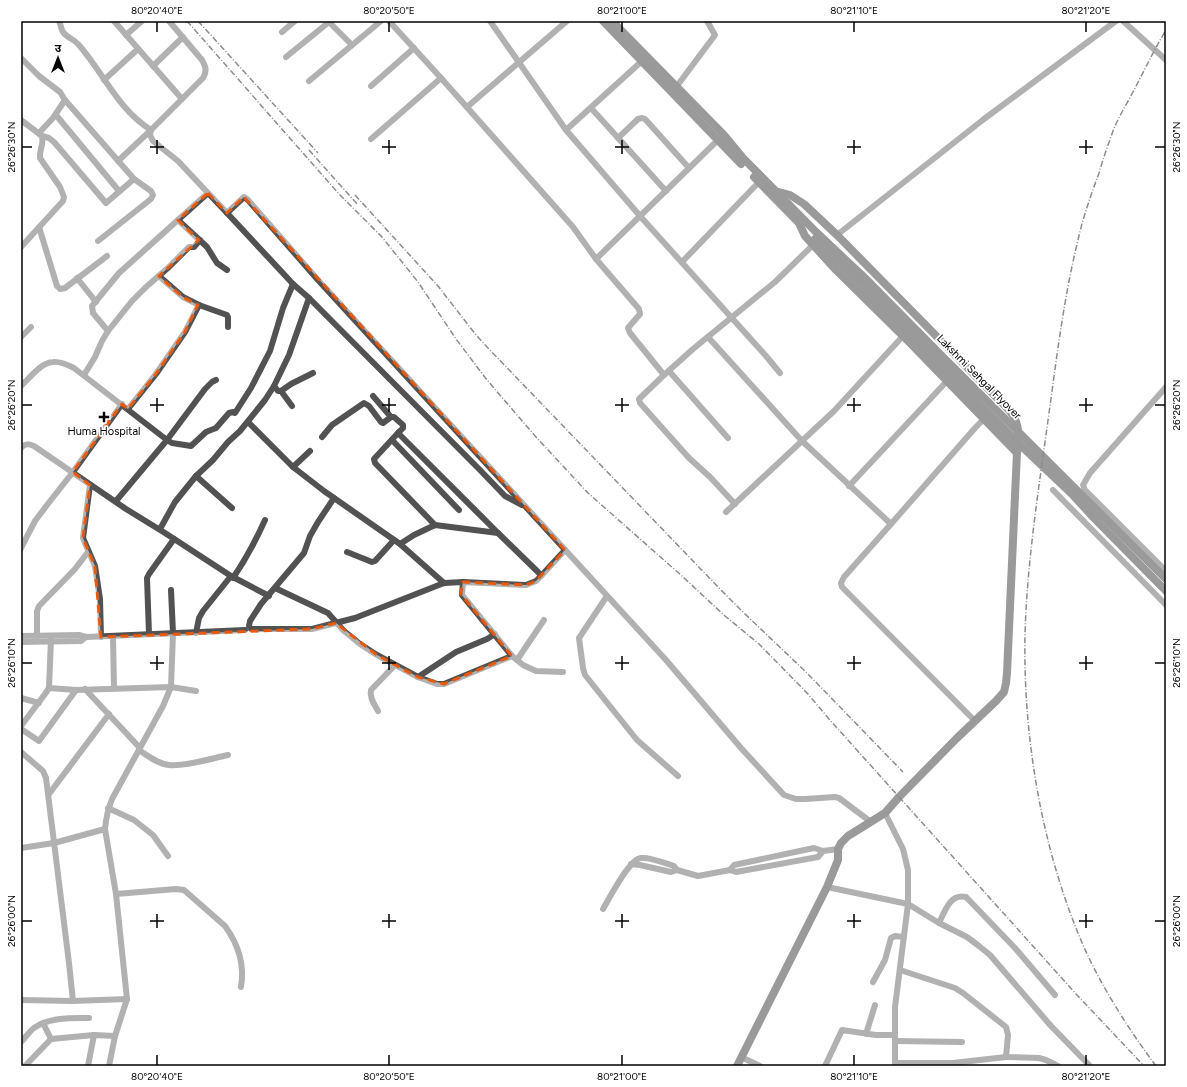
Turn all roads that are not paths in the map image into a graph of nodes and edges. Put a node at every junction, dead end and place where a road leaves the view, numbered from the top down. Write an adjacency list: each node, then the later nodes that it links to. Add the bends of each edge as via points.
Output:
1 (59, 21): 29 (street, via 62,32 78,44)
2 (114, 21): 17 (street)
3 (142, 21): 17 (street)
4 (169, 21): 18 (street)
5 (295, 21): 16 (street)
6 (328, 21): 19 (street); 22 (street)
7 (381, 21): 19 (street)
8 (389, 21): 20 (street)
9 (490, 21): 26 (street)
10 (567, 21): 26 (street)
11 (603, 21): 25 (main road)
12 (612, 21): 32 (main road)
13 (707, 21): 32 (street, via 715,35)
14 (1116, 21): 57 (street, via 984,119)
15 (1123, 21): 24 (street)
16 (282, 32)
17 (126, 35): 21 (street)
18 (183, 37): 27 (street); 33 (street, via 202,60 206,73)
19 (352, 45): 30 (street)
20 (414, 48): 28 (street); 31 (street)
21 (138, 49): 27 (street); 29 (street)
22 (286, 57)
23 (21, 58): 34 (street, via 60,92)
24 (1166, 60)
25 (642, 61): 36 (street); 42 (main road)
26 (519, 63): 35 (street); 40 (street)
27 (153, 66): 33 (street)
28 (441, 78): 35 (street); 44 (street)
29 (104, 80): 39 (street, via 124,107)
30 (309, 80)
31 (371, 86)
32 (677, 86): 42 (main road)
33 (182, 99): 39 (street)
34 (65, 100): 37 (street); 45 (street)
35 (467, 107): 63 (street, via 573,227)
36 (591, 108): 40 (street); 43 (street)
37 (56, 114): 41 (street); 49 (street)
38 (21, 120): 41 (street)
39 (152, 130): 45 (street); 52 (street, via 150,135 153,141 178,161)
40 (566, 130): 54 (street)
41 (40, 134): 49 (street, via 54,142 106,203); 56 (street, via 43,142 40,158 64,197)
42 (721, 137): 46 (street); 48 (main road, Lakshmi Sehgal Flyover); 51 (main road, Lakshmi Sehgal Flyover)
43 (618, 138): 46 (street, via 638,119 646,119); 50 (street)
44 (371, 139)
45 (118, 161): 47 (street)
46 (689, 168): 50 (street)
47 (134, 180): 49 (street); 60 (street, via 153,193 151,199)
48 (759, 182): 58 (main road, Lakshmi Sehgal Flyover); 64 (street)
49 (120, 191)
50 (666, 191): 54 (street)
51 (775, 191): 57 (main road, via 790,195 804,204); 58 (main road, Lakshmi Sehgal Flyover)
52 (208, 193): 53 (street); 55 (street)
53 (226, 213): 68 (street); 114 (street, via 244,197 248,200)
54 (640, 216): 63 (street); 64 (street)
55 (178, 220): 59 (street); 70 (street, via 119,273)
56 (39, 227): 61 (street); 67 (street, via 58,288 62,290)
57 (836, 236): 104 (main road, via 1009,410 1018,430)
58 (814, 238): 72 (street, via 775,282); 76 (main road, via 836,270); 133 (main road, Lakshmi Sehgal Flyover, via 868,281); 138 (main road, Lakshmi Sehgal Flyover)
59 (200, 240): 65 (street, via 207,246 217,263); 66 (street)
60 (98, 241)
61 (21, 247)
62 (107, 256): 67 (street)
63 (596, 258): 81 (street, via 640,309 640,314 628,330)
64 (682, 262): 72 (street)
65 (227, 270)
66 (159, 276): 71 (street, via 183,297); 75 (street, via 132,301)
67 (78, 278): 70 (street)
68 (293, 284): 69 (street); 99 (street, via 270,351 235,413 229,413 216,428 206,432 191,446)
69 (309, 298): 86 (street, via 289,355); 114 (street, via 505,496)
70 (96, 302): 75 (street, via 92,306 93,313)
71 (199, 305): 74 (street, via 227,315); 92 (street, via 186,332)
72 (731, 317): 78 (street); 79 (street)
73 (31, 327): 77 (street)
74 (228, 327)
75 (108, 331): 82 (street)
76 (903, 336): 84 (main road); 101 (street, via 834,411)
77 (21, 337)
78 (708, 337): 81 (street); 101 (street)
79 (780, 372)
80 (313, 373): 88 (street)
81 (666, 373): 98 (street); 113 (street, via 640,397 640,403)
82 (84, 375): 85 (street, via 74,368 53,362 42,366); 90 (street)
83 (216, 380): 99 (street, via 205,389)
84 (947, 381): 94 (main road); 109 (street)
85 (21, 386)
86 (274, 386): 88 (street); 95 (street)
87 (1166, 387): 130 (street, via 1088,475 1083,485 1085,490)
88 (281, 392): 91 (street)
89 (373, 396): 93 (street)
90 (122, 404): 92 (street); 106 (street)
91 (292, 406)
92 (128, 409): 99 (street)
93 (391, 418): 96 (street, via 394,417 403,425); 97 (street, via 381,422 364,403 332,424)
94 (984, 419): 104 (main road); 119 (street)
95 (248, 422): 105 (street); 107 (street)
96 (398, 433): 100 (street); 122 (street)
97 (322, 437)
98 (728, 438)
99 (167, 440): 112 (street)
100 (392, 440): 116 (street); 120 (street, via 374,459 375,464)
101 (802, 441): 109 (street); 113 (street)
102 (21, 448): 106 (street, via 24,444 29,444)
103 (310, 451): 105 (street)
104 (1017, 453): 169 (main road, via 1006,683 1004,692)
105 (293, 467): 111 (street)
106 (73, 472): 108 (street); 126 (street, via 35,522)
107 (196, 476): 115 (street); 121 (street, via 175,502)
108 (90, 485): 112 (street); 128 (street, via 83,535)
109 (849, 486): 119 (street)
110 (1053, 490): 141 (street)
111 (334, 498): 124 (street); 136 (street, via 310,536 304,553)
112 (116, 502): 121 (street)
113 (735, 504): 117 (street)
114 (524, 506): 127 (street)
115 (232, 508)
116 (459, 510)
117 (726, 512)
118 (265, 520): 132 (street, via 244,562)
119 (891, 524): 169 (street, via 844,576 842,587)
120 (435, 525): 122 (street); 125 (street)
121 (160, 529): 123 (street)
122 (498, 533): 131 (street)
123 (174, 538): 132 (street); 147 (street, via 147,578)
124 (394, 540): 125 (street); 129 (street, via 372,562)
125 (400, 544): 135 (street)
126 (21, 548)
127 (565, 550): 131 (street); 140 (street)
128 (88, 552): 150 (street, via 39,606); 151 (street, via 94,566 100,599)
129 (347, 552)
130 (1166, 571)
131 (541, 576): 134 (street, via 536,582 526,585)
132 (232, 577): 139 (street); 146 (street, via 203,611)
133 (1166, 579)
134 (463, 582): 135 (street); 148 (street, via 462,595)
135 (444, 583): 143 (street, via 355,618)
136 (276, 588): 139 (street); 143 (street, via 328,613)
137 (171, 590): 145 (street)
138 (1166, 591)
139 (269, 596): 144 (street, via 255,612)
140 (607, 596): 174 (street, via 579,638 584,672 637,740); 178 (street, via 784,795 805,799 839,798)
141 (1166, 605)
142 (544, 620): 155 (street)
143 (336, 622): 144 (street, via 312,629); 156 (street, via 360,644)
144 (248, 628): 146 (street)
145 (173, 633): 146 (street); 147 (street); 159 (street)
146 (196, 633)
147 (150, 634): 152 (street)
148 (495, 634): 155 (street); 158 (street, via 456,652)
149 (21, 636): 150 (street)
150 (37, 636): 153 (street)
151 (102, 637): 152 (street); 153 (street, via 79,635)
152 (113, 637): 161 (street)
153 (51, 639): 154 (street); 160 (street)
154 (21, 642)
155 (515, 658): 157 (street, via 536,671); 158 (street, via 444,684)
156 (395, 665): 158 (street); 167 (street, via 371,690 371,698)
157 (563, 672)
158 (418, 677)
159 (171, 687): 161 (street); 164 (street); 171 (street)
160 (48, 688): 163 (street); 166 (street)
161 (114, 688): 162 (street)
162 (85, 689): 163 (street); 168 (street)
163 (76, 690): 170 (street, via 39,741)
164 (196, 691)
165 (21, 698): 166 (street)
166 (39, 703): 170 (street)
167 (378, 711)
168 (109, 714): 171 (street); 175 (street)
169 (975, 721): 177 (main road)
170 (21, 728)
171 (139, 749): 173 (street, via 155,761 169,765); 176 (street)
172 (21, 752): 175 (street, via 43,771)
173 (228, 755)
174 (678, 776)
175 (49, 794): 180 (street)
176 (108, 808): 179 (street); 184 (street, via 134,820 152,835)
177 (885, 812): 178 (main road); 188 (street, via 907,863)
178 (871, 822): 182 (main road, via 848,836)
179 (105, 829): 180 (street); 187 (street)
180 (54, 843): 181 (street); 198 (street)
181 (21, 848)
182 (838, 849): 183 (street); 186 (main road, via 838,860)
183 (823, 851): 185 (street, via 818,857 736,872); 185 (street, via 814,848 734,865)
184 (168, 856)
185 (730, 870): 189 (street, via 698,876 676,870 671,872 631,864)
186 (828, 887): 188 (street); 209 (main road)
187 (116, 894): 194 (street, via 184,890 228,931 240,954 243,977); 196 (street)
188 (908, 904): 190 (street); 191 (street)
189 (603, 909)
190 (939, 923): 195 (street, via 954,898 966,897); 219 (street, via 967,937 990,955 1051,1026)
191 (904, 937): 192 (street); 193 (street, via 891,938 885,960)
192 (900, 970): 205 (street, via 895,1007); 210 (street, via 955,988 1006,1027)
193 (873, 982)
194 (241, 987)
195 (1055, 995)
196 (127, 999): 198 (street); 204 (street)
197 (21, 1000): 198 (street)
198 (73, 1001)
199 (875, 1005): 202 (street)
200 (89, 1018): 201 (street)
201 (43, 1023): 206 (street); 207 (street)
202 (866, 1034): 205 (street); 217 (street, via 842,1030)
203 (94, 1035): 204 (street); 206 (street); 213 (street)
204 (115, 1036): 214 (street)
205 (895, 1038): 208 (street); 211 (street)
206 (51, 1039): 212 (street)
207 (21, 1042)
208 (962, 1042)
209 (741, 1057): 215 (main road); 216 (street)
210 (1006, 1057): 211 (street, via 953,1063); 218 (street, via 1039,1058)
211 (895, 1064)
212 (25, 1066)
213 (88, 1066)
214 (109, 1066)
215 (737, 1066)
216 (760, 1066)
217 (825, 1066)
218 (1058, 1066)
219 (1090, 1066)

